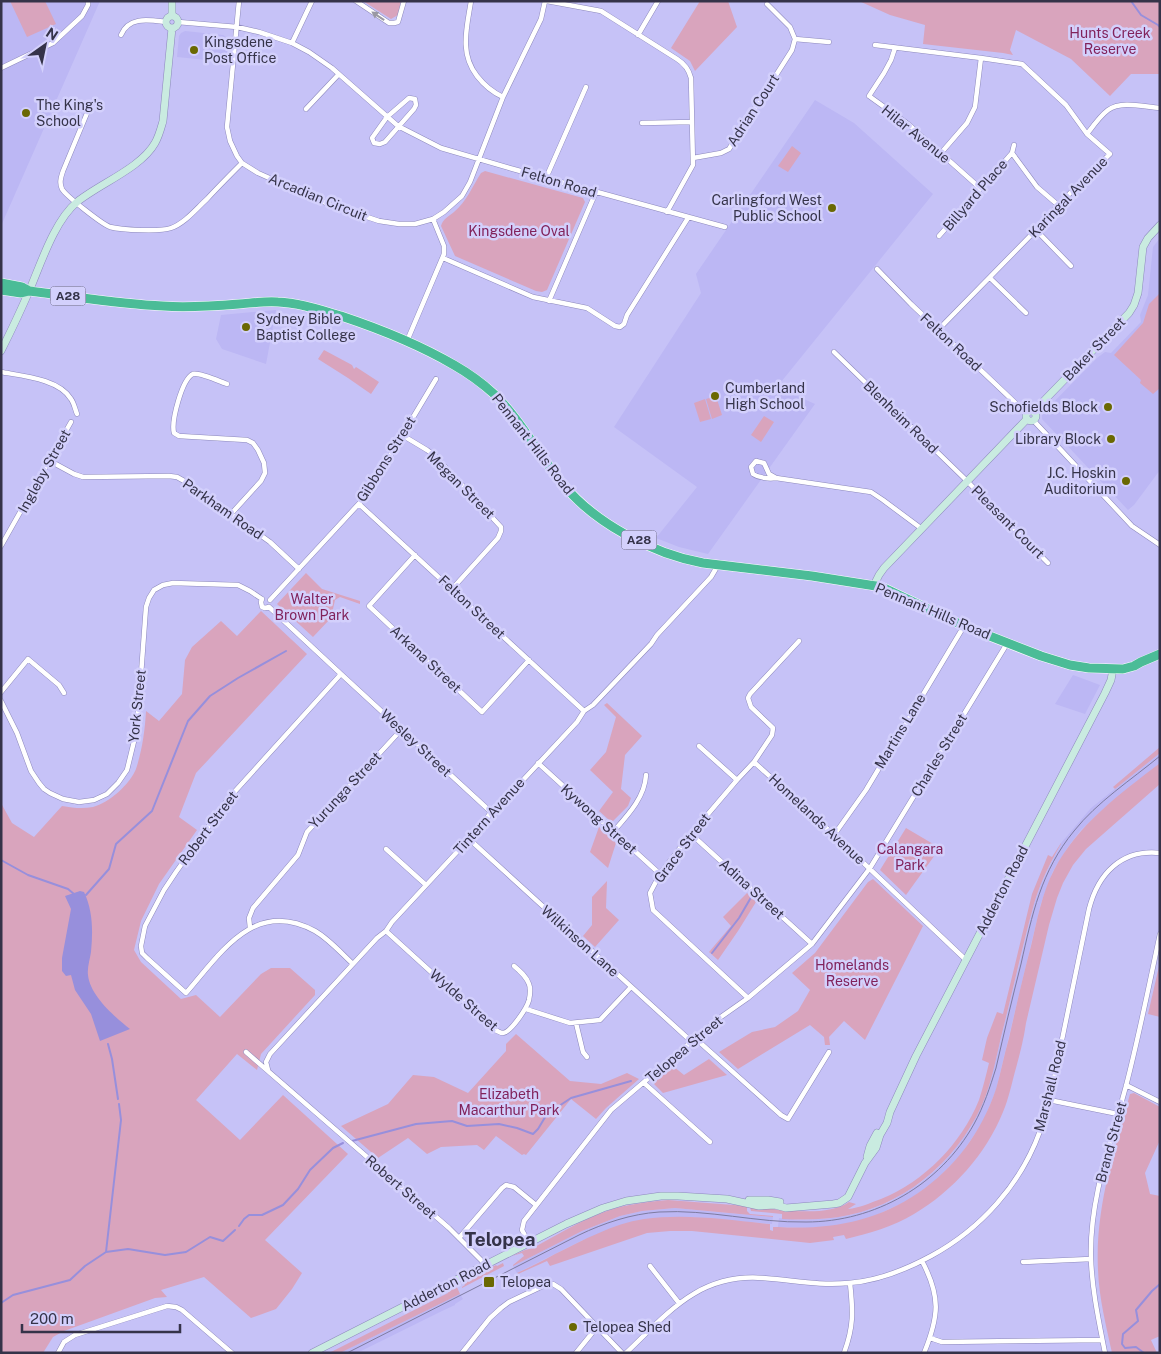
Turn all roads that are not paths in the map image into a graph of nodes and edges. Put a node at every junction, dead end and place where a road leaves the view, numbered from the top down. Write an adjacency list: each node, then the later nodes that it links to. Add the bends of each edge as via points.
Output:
1 (88, 1): 24 (street, via 82,16 53,43)
2 (172, 1): 11 (main road)
3 (239, 1): 14 (street)
4 (312, 1): 20 (street)
5 (356, 1): 6 (street, one-way to 5, via 398,22 394,23 389,23)
6 (404, 1)
7 (471, 1): 27 (street, via 466,54 472,70 483,84)
8 (546, 1): 17 (street, via 601,11); 27 (street, Arcadian Circuit, via 541,19)
9 (658, 1): 17 (street)
10 (767, 4): 18 (street, via 790,27)
11 (172, 16): 12 (main road); 13 (main road)
12 (166, 22): 15 (main road); 16 (street, via 132,22)
13 (178, 22): 14 (street, Felton Road); 15 (main road)
14 (237, 27): 20 (street, Felton Road); 41 (street, via 227,127 230,141)
15 (172, 28): 45 (main road, via 163,121 155,144 137,162)
16 (121, 35)
17 (638, 35): 32 (street, via 686,66 691,78)
18 (795, 39): 19 (street); 39 (street, Adrian Court, via 792,50 729,149)
19 (829, 42)
20 (292, 43): 25 (street, Felton Road)
21 (875, 45): 22 (street, Karingal Avenue)
22 (895, 48): 23 (street, Karingal Avenue); 37 (street, Hilar Avenue, via 888,67 869,96)
23 (981, 58): 35 (street, Karingal Avenue, via 1022,64 1066,105); 37 (street, via 975,107 967,123)
24 (1, 68)
25 (338, 75): 30 (street); 31 (street, Felton Road)
26 (586, 88): 42 (street)
27 (504, 97): 40 (street, Arcadian Circuit)
28 (90, 106): 45 (street, via 60,180 63,191)
29 (1160, 108): 35 (street, via 1119,105 1108,110)
30 (306, 109)
31 (387, 117): 34 (street, Felton Road); 34 (street, via 372,138 374,143 385,142); 34 (street, via 409,98 415,99 414,109)
32 (692, 122): 33 (street); 39 (street)
33 (642, 123)
34 (398, 126): 40 (street, Felton Road, via 441,148)
35 (1087, 134): 46 (street, Karingal Avenue, via 1110,154)
36 (1014, 145): 38 (street)
37 (941, 153): 43 (street, Hilar Avenue)
38 (1012, 153): 43 (street, Billyard Place); 46 (street, via 1037,187)
39 (693, 158): 47 (street, via 693,165)
40 (480, 160): 42 (street, Felton Road); 48 (street, Arcadian Circuit, via 462,196)
41 (242, 163): 45 (street, via 191,214 171,228 110,226); 48 (street, Arcadian Circuit, via 328,204 379,221 415,224)
42 (546, 178): 44 (street, Felton Road)
43 (980, 188): 53 (street, Billyard Place)
44 (596, 192): 47 (street, Felton Road); 61 (street)
45 (76, 203): 60 (main road, via 56,230)
46 (1058, 205): 52 (street, Karingal Avenue)
47 (667, 212): 49 (street, Felton Road)
48 (433, 218): 54 (street, via 444,246)
49 (688, 218): 51 (street, Felton Road); 61 (street, via 622,326 615,326 587,308)
50 (1160, 225): 71 (main road, Baker Street, via 1143,247 1137,297 1129,314)
51 (724, 228)
52 (1036, 230): 55 (street); 57 (street, Karingal Avenue)
53 (939, 236)
54 (443, 258): 61 (street); 64 (street)
55 (1071, 266)
56 (876, 269): 63 (street, Felton Road)
57 (990, 278): 62 (street); 63 (street, Karingal Avenue)
58 (1, 283): 60 (highway, Pennant Hills Road / A28)
59 (1, 290): 60 (highway, Pennant Hills Road / A28, via 21,293)
60 (29, 290): 64 (highway, Pennant Hills Road / A28, via 163,306 294,303 359,322); 65 (main road)
61 (549, 301)
62 (1026, 313)
63 (938, 330): 71 (street, Felton Road)
64 (407, 341): 84 (highway, Pennant Hills Road / A28, via 454,365 491,391 562,483 596,515 622,532 666,552 692,561)
65 (1, 352)
66 (834, 352): 76 (street, Blenheim Road)
67 (1, 372): 70 (street, via 57,386 70,397)
68 (436, 379): 73 (street, Gibbons Street)
69 (228, 384): 78 (street, via 192,375 179,398 173,428 174,433 180,436 247,440 256,446 265,466 263,477)
70 (77, 414)
71 (1030, 416): 76 (main road, Baker Street); 80 (street, Felton Road, via 1132,526)
72 (71, 422): 74 (street, Ingleby Street)
73 (402, 435): 77 (street, Gibbons Street); 87 (street, Megan Street, via 435,456 501,527 498,538)
74 (50, 461): 78 (street, Parkham Road, via 83,477 177,477); 81 (street, Ingleby Street)
75 (776, 478): 75 (street, via 754,475 752,464 761,462); 79 (street, via 870,492)
76 (967, 482): 79 (main road, Baker Street); 83 (street, Pleasant Court)
77 (359, 504): 82 (street, Felton Street); 85 (street, Gibbons Street)
78 (231, 514): 85 (street, Parkham Road, via 270,542)
79 (922, 529): 86 (main road, Baker Street, via 881,572)
80 (1160, 545)
81 (1, 546)
82 (415, 555): 87 (street, Felton Street); 95 (street, Arkana Street, via 368,606 482,712)
83 (1048, 563)
84 (718, 564): 86 (highway, Pennant Hills Road / A28); 101 (street, Tintern Avenue, via 712,577 651,644)
85 (299, 569): 89 (street, Gibbons Street)
86 (874, 585): 91 (highway, Pennant Hills Road / A28)
87 (452, 589): 95 (street, Felton Street)
88 (262, 599): 89 (street); 90 (street, via 262,607); 100 (street, York Street, via 244,587 232,584 173,583 154,590 146,607 137,729 129,763 123,778 113,789 94,800 63,800 39,784)
89 (270, 600): 90 (street)
90 (270, 607): 97 (street)
91 (964, 626): 93 (highway, Pennant Hills Road / A28); 111 (street, Martins Lane, via 866,790)
92 (799, 642): 104 (street, Grace Street, via 748,698 751,707 774,732)
93 (1008, 642): 96 (highway, Pennant Hills Road / A28, via 1070,665); 115 (street, Charles Street)
94 (1160, 654): 96 (highway, Pennant Hills Road / A28)
95 (529, 660): 101 (street, Felton Street)
96 (1113, 668): 122 (main road, Adderton Road, via 1105,693)
97 (340, 674): 102 (street, Wesley Street); 118 (street, Robert Street, via 228,799 176,872 145,926 141,939 142,953 186,993 229,944)
98 (1, 692): 99 (street, via 28,659)
99 (64, 693)
100 (1, 701)
101 (584, 711): 105 (street, Tintern Avenue)
102 (401, 730): 108 (street, Wesley Street); 118 (street, Yurunga Street, via 307,832 298,855 253,908)
103 (700, 746): 107 (street)
104 (754, 762): 107 (street, Grace Street); 111 (street, Homelands Avenue)
105 (538, 763): 108 (street, Tintern Avenue); 109 (street, Kywong Street)
106 (646, 774): 109 (street, via 646,783 634,808)
107 (737, 780): 110 (street, Grace Street)
108 (491, 812): 112 (street, Tintern Avenue)
109 (613, 832): 116 (street, Kywong Street)
110 (691, 834): 116 (street, Grace Street); 121 (street, Adina Street)
111 (834, 835): 115 (street, Homelands Avenue)
112 (469, 840): 117 (street, Tintern Avenue); 125 (street, Wilkinson Lane)
113 (386, 849): 117 (street)
114 (1160, 853): 136 (street, Marshall Road, via 1128,857 1104,874 1096,889)
115 (870, 868): 121 (street, Telopea Street); 122 (street, Homelands Avenue)
116 (660, 874): 126 (street, Grace Street, via 650,893 653,910)
117 (426, 885): 119 (street, Tintern Avenue)
118 (250, 928): 123 (street, via 262,923 292,922 316,932)
119 (386, 931): 123 (street, Tintern Avenue); 127 (street, Wylde Street, via 495,1030 503,1033 510,1029)
120 (1160, 934): 135 (street, Brand Street)
121 (812, 944): 126 (street, Telopea Street)
122 (966, 960): 142 (main road, Adderton Road, via 844,1200 789,1208 727,1199 661,1196 603,1208)
123 (352, 964): 133 (street, Tintern Avenue, via 270,1054 266,1062)
124 (514, 966): 127 (street, via 529,984)
125 (631, 987): 128 (street, via 600,1020); 129 (street, Wilkinson Lane)
126 (748, 998): 129 (street, Telopea Street)
127 (526, 1009): 128 (street)
128 (576, 1023): 132 (street, via 583,1052)
129 (694, 1040): 131 (street, Wilkinson Lane, via 788,1119); 134 (street, Telopea Street)
130 (246, 1052): 133 (street, Robert Street)
131 (829, 1052)
132 (588, 1057)
133 (268, 1070): 141 (street, Robert Street)
134 (644, 1083): 139 (street); 140 (street, Telopea Street, via 605,1117)
135 (1126, 1084): 137 (street); 138 (street, Brand Street)
136 (1049, 1100): 138 (street); 144 (street, Marshall Road, via 1034,1146 1002,1198 973,1228)
137 (1160, 1102)
138 (1118, 1114): 143 (street, Brand Street, via 1098,1190)
139 (710, 1142)
140 (536, 1205): 141 (street, via 512,1185 506,1185); 142 (street, Telopea Street, via 521,1227)
141 (459, 1238): 146 (street, Robert Street)
142 (529, 1243): 146 (main road, Adderton Road)
143 (1091, 1259): 145 (street); 152 (street, Brand Street)
144 (922, 1261): 148 (street, Marshall Road, via 889,1274); 151 (street, via 933,1283 936,1302)
145 (1023, 1262)
146 (486, 1265): 155 (main road, Adderton Road)
147 (650, 1266): 149 (street)
148 (850, 1283): 149 (street, Marshall Road, via 810,1284 740,1278 709,1286); 160 (street, via 853,1323)
149 (679, 1303): 159 (street, Marshall Road)
150 (597, 1327): 156 (street, via 557,1285 549,1284 501,1308); 157 (street); 158 (street)
151 (930, 1338): 152 (street, via 942,1342); 161 (street)
152 (1102, 1340): 162 (street, Brand Street)
153 (58, 1353): 154 (street, via 64,1342 75,1335 167,1306 182,1310)
154 (232, 1353)
155 (312, 1353)
156 (462, 1353)
157 (576, 1353)
158 (622, 1353)
159 (626, 1353)
160 (844, 1353)
161 (924, 1353)
162 (1105, 1353)

